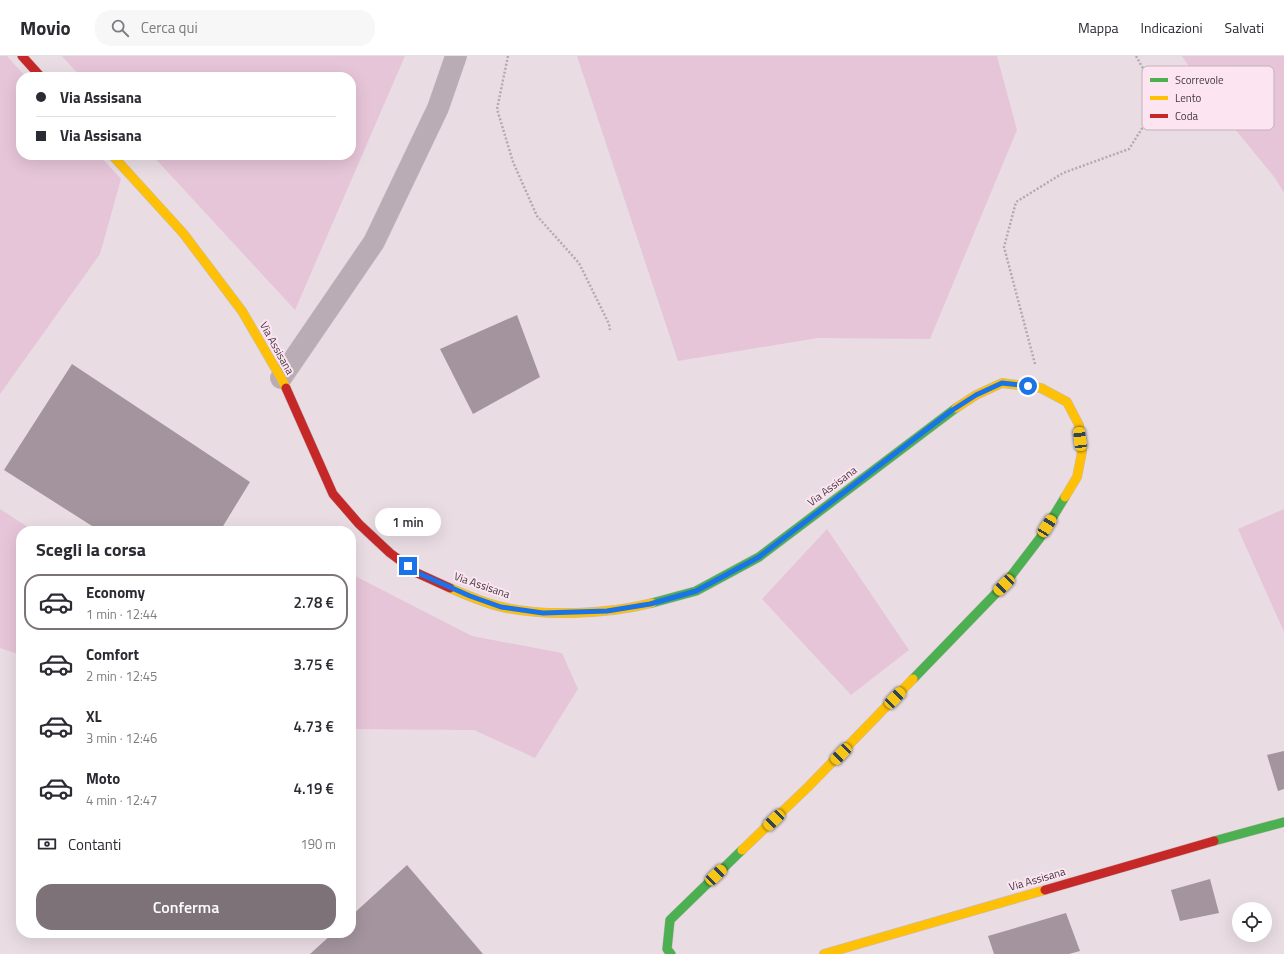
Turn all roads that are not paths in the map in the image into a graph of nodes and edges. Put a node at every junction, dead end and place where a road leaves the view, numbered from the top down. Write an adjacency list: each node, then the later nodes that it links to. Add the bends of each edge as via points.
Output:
1 (22, 56): 3 (main road)
2 (456, 56): 5 (street, via 438,108 374,242)
3 (36, 72)
4 (117, 160): 5 (main road, Via Assisana, via 183,233 242,311)
5 (281, 378): 7 (main road, Via Assisana, via 333,494 358,524 390,553 418,573 470,596 501,607 543,613 607,611 650,604 696,591 759,557 951,411 1002,383 1041,388 1067,402 1079,426 1082,452 1078,477 1040,538 1004,585 808,787 670,920 667,949)
6 (1284, 822): 8 (main road, Via Assisana)
7 (671, 954)
8 (824, 954)

